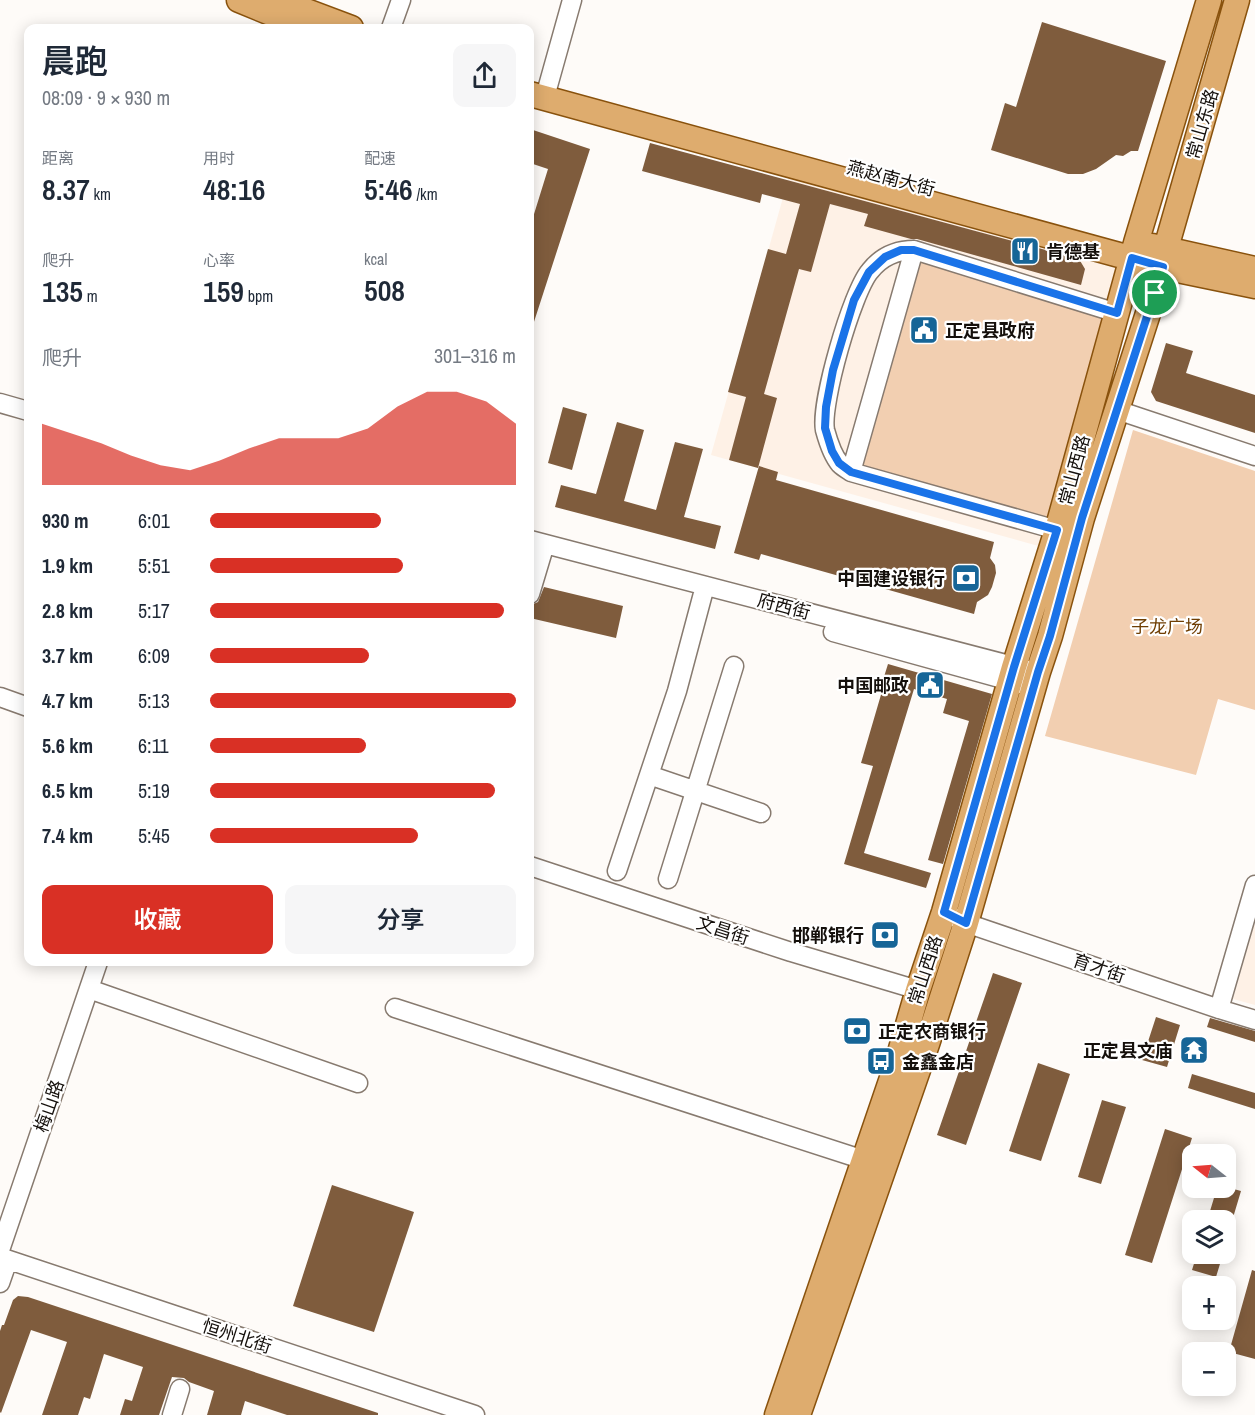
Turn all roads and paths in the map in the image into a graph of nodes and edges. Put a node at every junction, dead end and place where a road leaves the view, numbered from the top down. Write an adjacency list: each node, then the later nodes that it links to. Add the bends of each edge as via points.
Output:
1 (239, 0): 7 (main road)
2 (280, 0): 8 (main road)
3 (401, 0): 9 (street)
4 (572, 0): 10 (street)
5 (1209, 0): 12 (main road, 常山东路)
6 (1237, 0): 13 (main road, 常山东路)
7 (298, 24)
8 (341, 24)
9 (392, 24)
10 (536, 87): 12 (main road)
11 (914, 250): 16 (street); 23 (street); 23 (street, via 901,250 885,257 869,272 854,300 833,370 825,428 839,463)
12 (1134, 250): 13 (main road); 16 (main road, 常山西路)
13 (1165, 257): 14 (main road); 15 (main road); 19 (main road, 常山西路)
14 (1255, 269)
15 (1255, 286)
16 (1117, 313): 24 (main road, 常山西路)
17 (0, 403): 18 (street)
18 (24, 410)
19 (1116, 411): 22 (street); 30 (main road, 常山西路)
20 (0, 416): 21 (street)
21 (24, 423)
22 (1255, 456)
23 (851, 472): 24 (street)
24 (1057, 530): 29 (main road, 常山西路)
25 (536, 549): 26 (street); 27 (street, 府西街)
26 (534, 564)
27 (703, 590): 29 (street, 府西街); 33 (street, via 677,691)
28 (734, 666): 34 (street)
29 (1012, 674): 30 (street, 府西街); 40 (main road, 常山西路)
30 (1036, 679): 41 (main road, 常山西路)
31 (0, 697): 32 (street)
32 (24, 706)
33 (649, 775): 34 (street); 37 (street)
34 (696, 791): 35 (street); 38 (street)
35 (761, 813)
36 (534, 867): 44 (street, 文昌街)
37 (617, 871)
38 (668, 879)
39 (1255, 885): 46 (street)
40 (944, 912): 41 (street, 育才街); 44 (main road, 常山西路)
41 (966, 923): 46 (street, 育才街); 56 (main road, 常山西路)
42 (97, 966): 43 (street, 梅山路)
43 (89, 988): 48 (street); 50 (street, 梅山路)
44 (918, 990): 49 (main road, 常山西路)
45 (394, 1008): 49 (street)
46 (1220, 1010): 47 (street, 育才街)
47 (1255, 1020)
48 (358, 1083)
49 (864, 1160): 55 (main road, 常山西路)
50 (3, 1256): 51 (street, 梅山路); 54 (street, 恒州北街)
51 (0, 1282)
52 (180, 1389): 53 (street)
53 (172, 1415)
54 (475, 1415)
55 (777, 1415)
56 (798, 1415)

